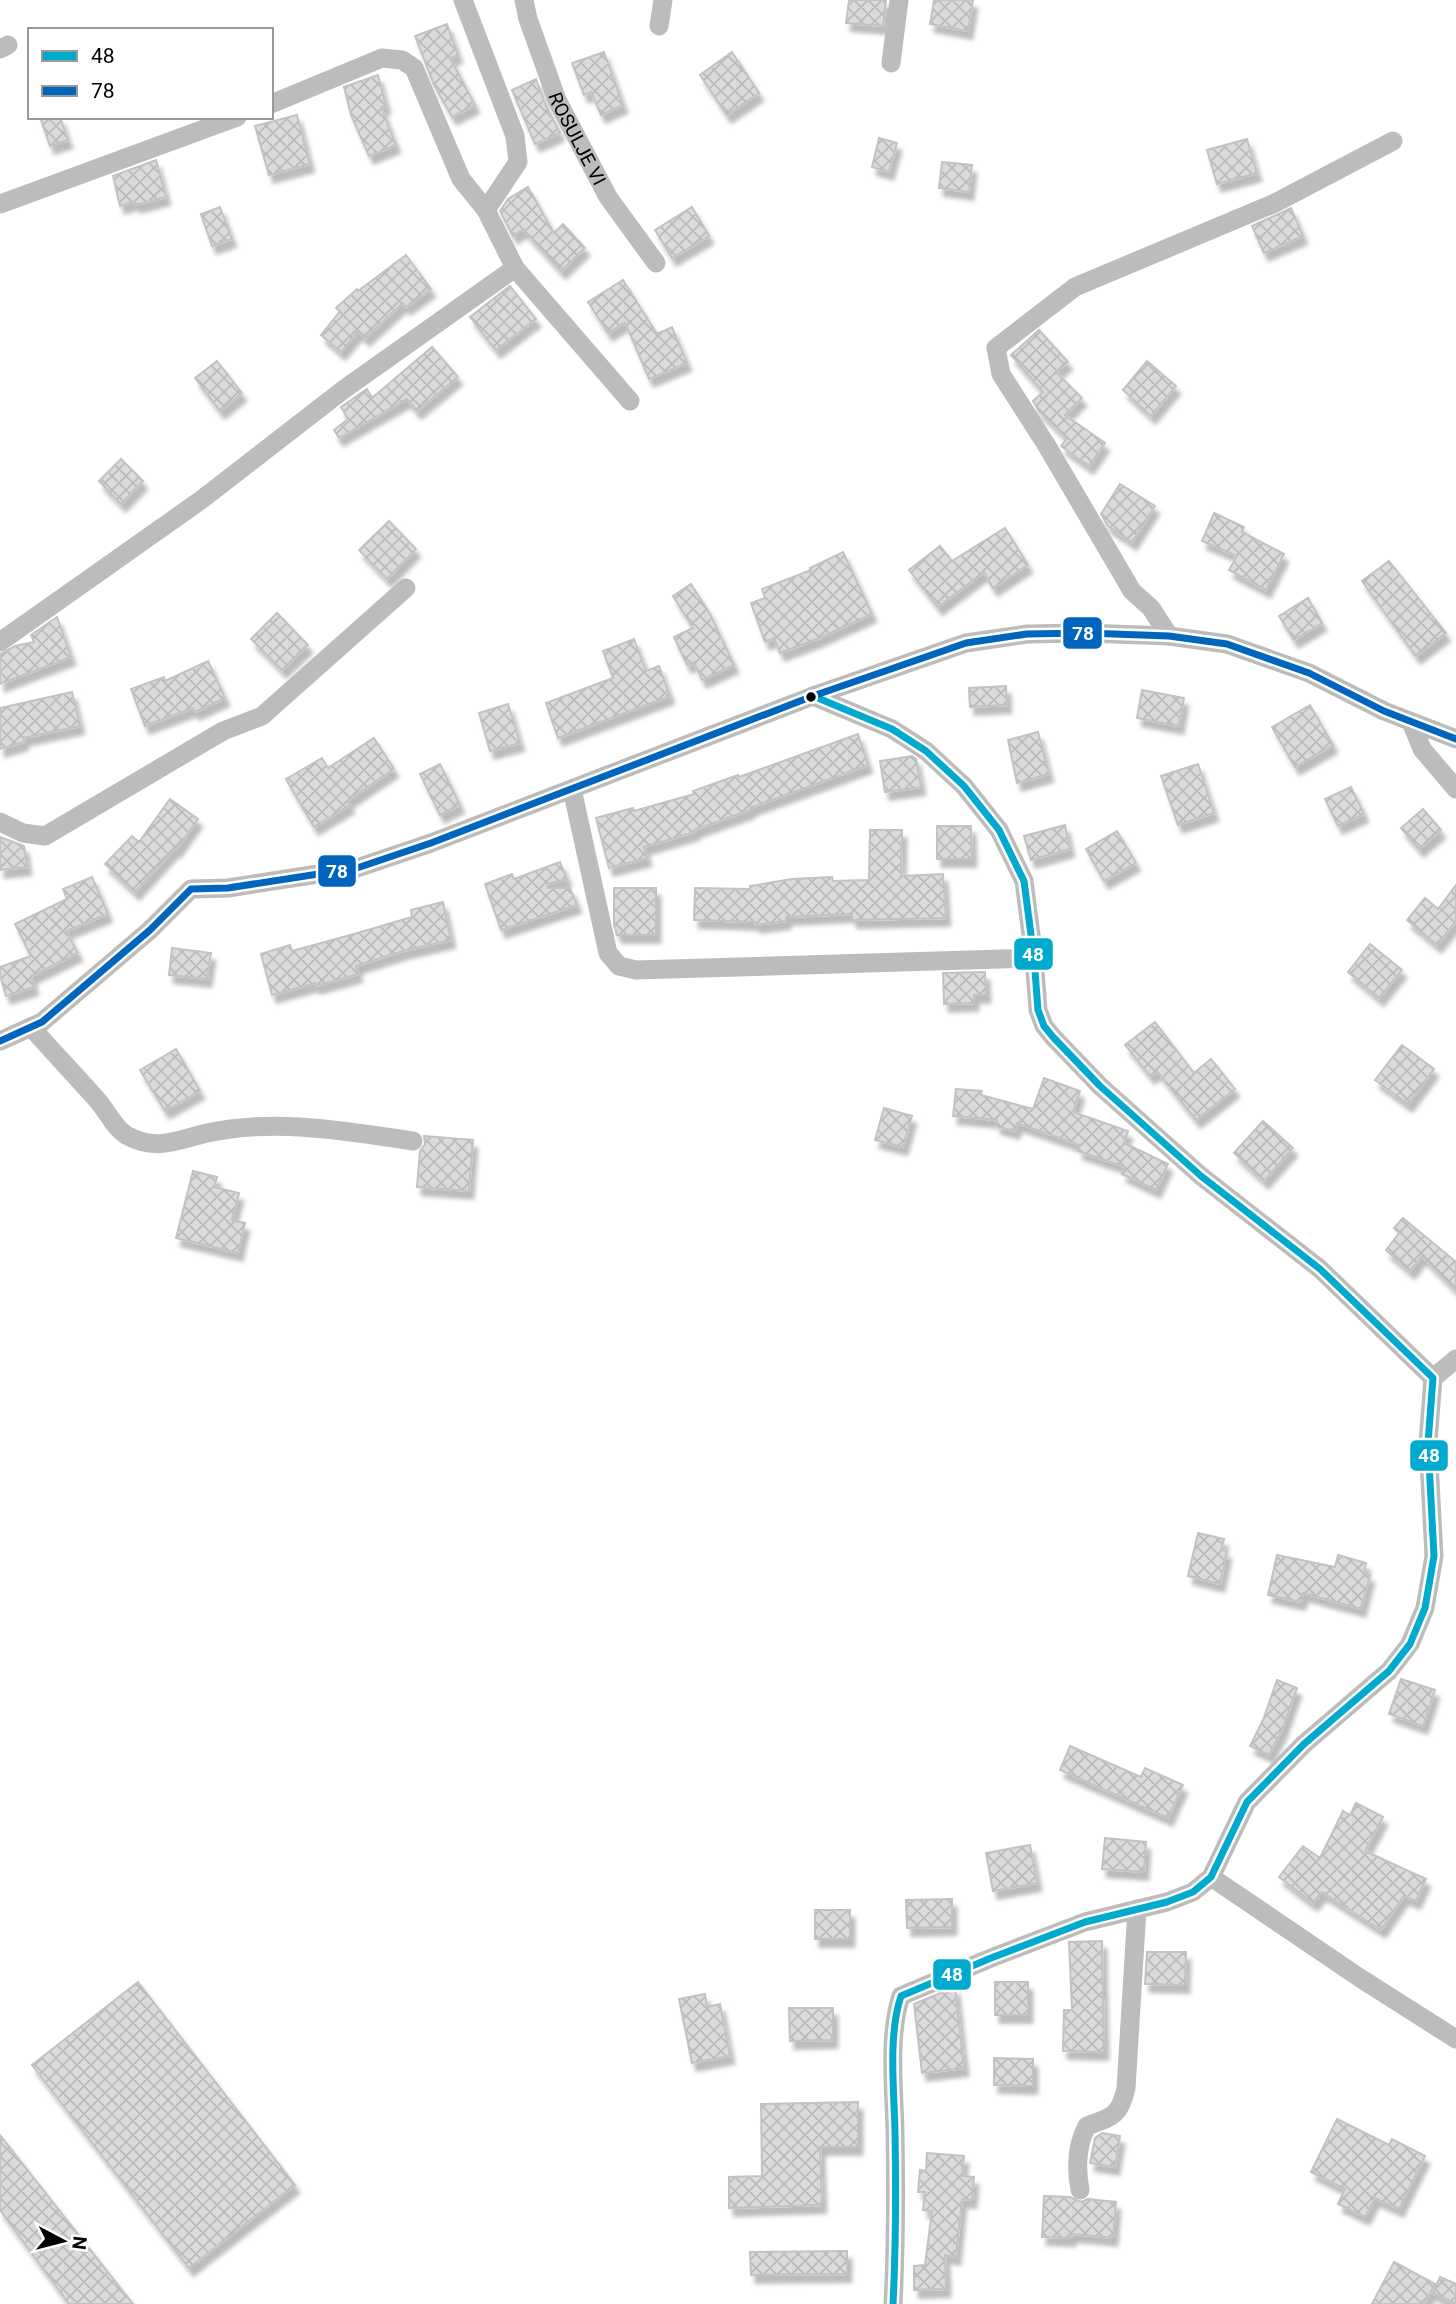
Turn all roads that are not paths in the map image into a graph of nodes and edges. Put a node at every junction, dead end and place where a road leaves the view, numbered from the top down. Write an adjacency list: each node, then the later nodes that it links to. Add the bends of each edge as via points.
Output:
1 (463, 0): 11 (street, via 515,136 518,162)
2 (524, 0): 12 (street, ROSULJE VI, via 557,100 608,197)
3 (663, 0): 5 (street)
4 (899, 0): 6 (street)
5 (659, 26)
6 (891, 63)
7 (273, 103): 11 (street, via 382,58 402,60 414,68 461,179)
8 (232, 119): 10 (street)
9 (1393, 141): 16 (street, via 1275,202 1074,286 996,348 1001,374 1132,591 1151,608)
10 (0, 204)
11 (486, 209): 13 (street)
12 (656, 263)
13 (515, 268): 14 (street); 17 (street)
14 (630, 401)
15 (406, 589): 23 (street, via 262,716 223,731 45,835 23,834)
16 (1169, 636): 18 (street, via 1027,634 966,643); 19 (street, via 1227,644 1309,673)
17 (0, 642)
18 (813, 696): 21 (street); 24 (street, via 892,729 926,751 964,786 999,830 1024,881)
19 (1411, 722): 20 (street); 22 (street, via 1422,749)
20 (1456, 739)
21 (572, 789): 24 (street, via 608,953 619,966 636,970); 25 (street, via 357,868 228,888 191,889 150,930)
22 (1456, 789)
23 (0, 822)
24 (1034, 958): 29 (street, via 1038,1010 1053,1037 1100,1086 1201,1176 1321,1269)
25 (31, 1027): 26 (street); 27 (street, via 122,1133 139,1141 170,1144 239,1127 312,1129)
26 (0, 1041)
27 (413, 1141)
28 (1456, 1359): 29 (street)
29 (1433, 1378): 30 (street, via 1428,1443 1434,1556 1425,1608 1410,1643 1389,1671 1304,1744 1247,1802)
30 (1211, 1877): 31 (street, via 1193,1892); 32 (street)
31 (1137, 1909): 33 (street, via 1126,2088 1119,2110 1111,2118 1087,2126 1081,2137); 34 (street, via 1085,1922 901,1996 896,2012 894,2075 897,2226)
32 (1456, 2039)
33 (1080, 2190)
34 (893, 2304)

